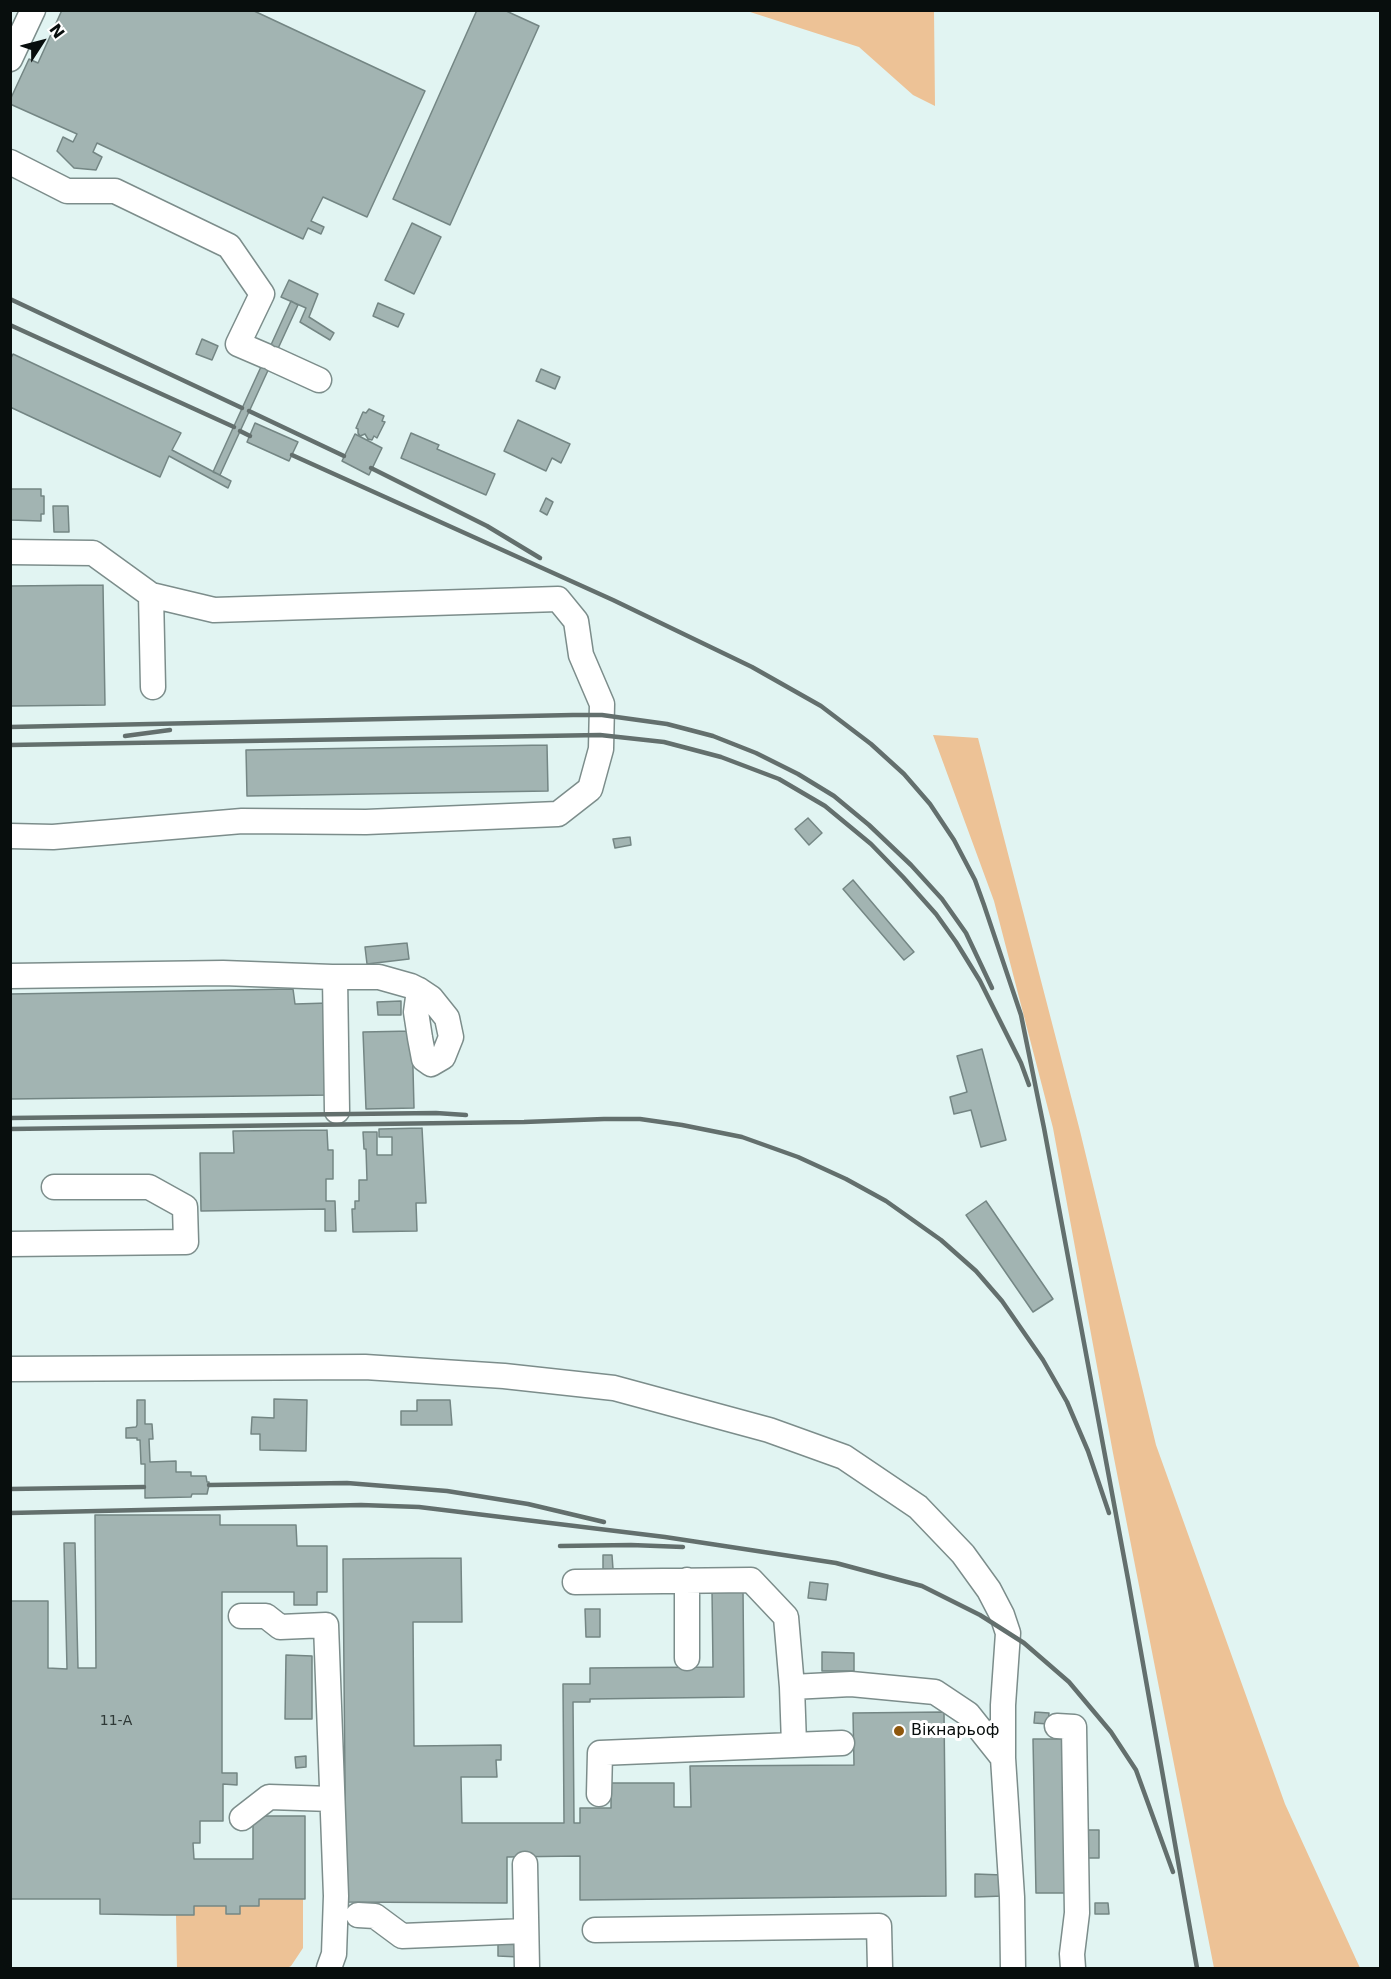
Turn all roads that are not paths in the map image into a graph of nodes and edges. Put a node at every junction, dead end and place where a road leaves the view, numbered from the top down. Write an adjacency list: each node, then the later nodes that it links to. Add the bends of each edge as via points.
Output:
1 (33, 10): 2 (lane)
2 (10, 59)
3 (10, 162): 4 (lane, via 68,191 115,191 229,246 262,294 238,344)
4 (319, 380)
5 (10, 552): 6 (lane, via 93,553)
6 (151, 595): 7 (lane); 8 (lane, via 214,610 558,600 576,621 580,655 602,704 601,749 590,789 558,814 366,822 242,821 53,837)
7 (153, 687)
8 (10, 836)
9 (10, 976): 10 (lane, via 223,972)
10 (335, 977): 11 (lane, via 379,977); 12 (lane)
11 (418, 990)
12 (337, 1111)
13 (54, 1187): 14 (lane, via 149,1187 185,1207 186,1242)
14 (10, 1244)
15 (10, 1369): 24 (lane, via 365,1367 504,1376 614,1388 770,1430 844,1457 918,1507 963,1554 1002,1615 1008,1633)
16 (687, 1581): 17 (lane); 19 (lane); 20 (lane, via 751,1580 786,1617)
17 (575, 1582)
18 (241, 1616): 26 (lane, via 266,1616 280,1627 326,1625)
19 (687, 1658)
20 (792, 1687): 23 (lane); 24 (lane, via 851,1684 935,1692 968,1714)
21 (1057, 1726): 36 (lane, via 1074,1727 1077,1913)
22 (842, 1743): 23 (lane)
23 (794, 1744): 25 (lane, via 600,1753)
24 (1003, 1758): 35 (lane)
25 (599, 1794)
26 (332, 1799): 27 (lane, via 269,1797); 32 (lane, via 336,1896 334,1954)
27 (242, 1818)
28 (525, 1864): 31 (lane)
29 (358, 1915): 31 (lane, via 375,1916 402,1936)
30 (595, 1930): 34 (lane, via 879,1926)
31 (526, 1931): 33 (lane)
32 (329, 1968)
33 (527, 1968)
34 (880, 1968)
35 (1013, 1968)
36 (1073, 1968)

